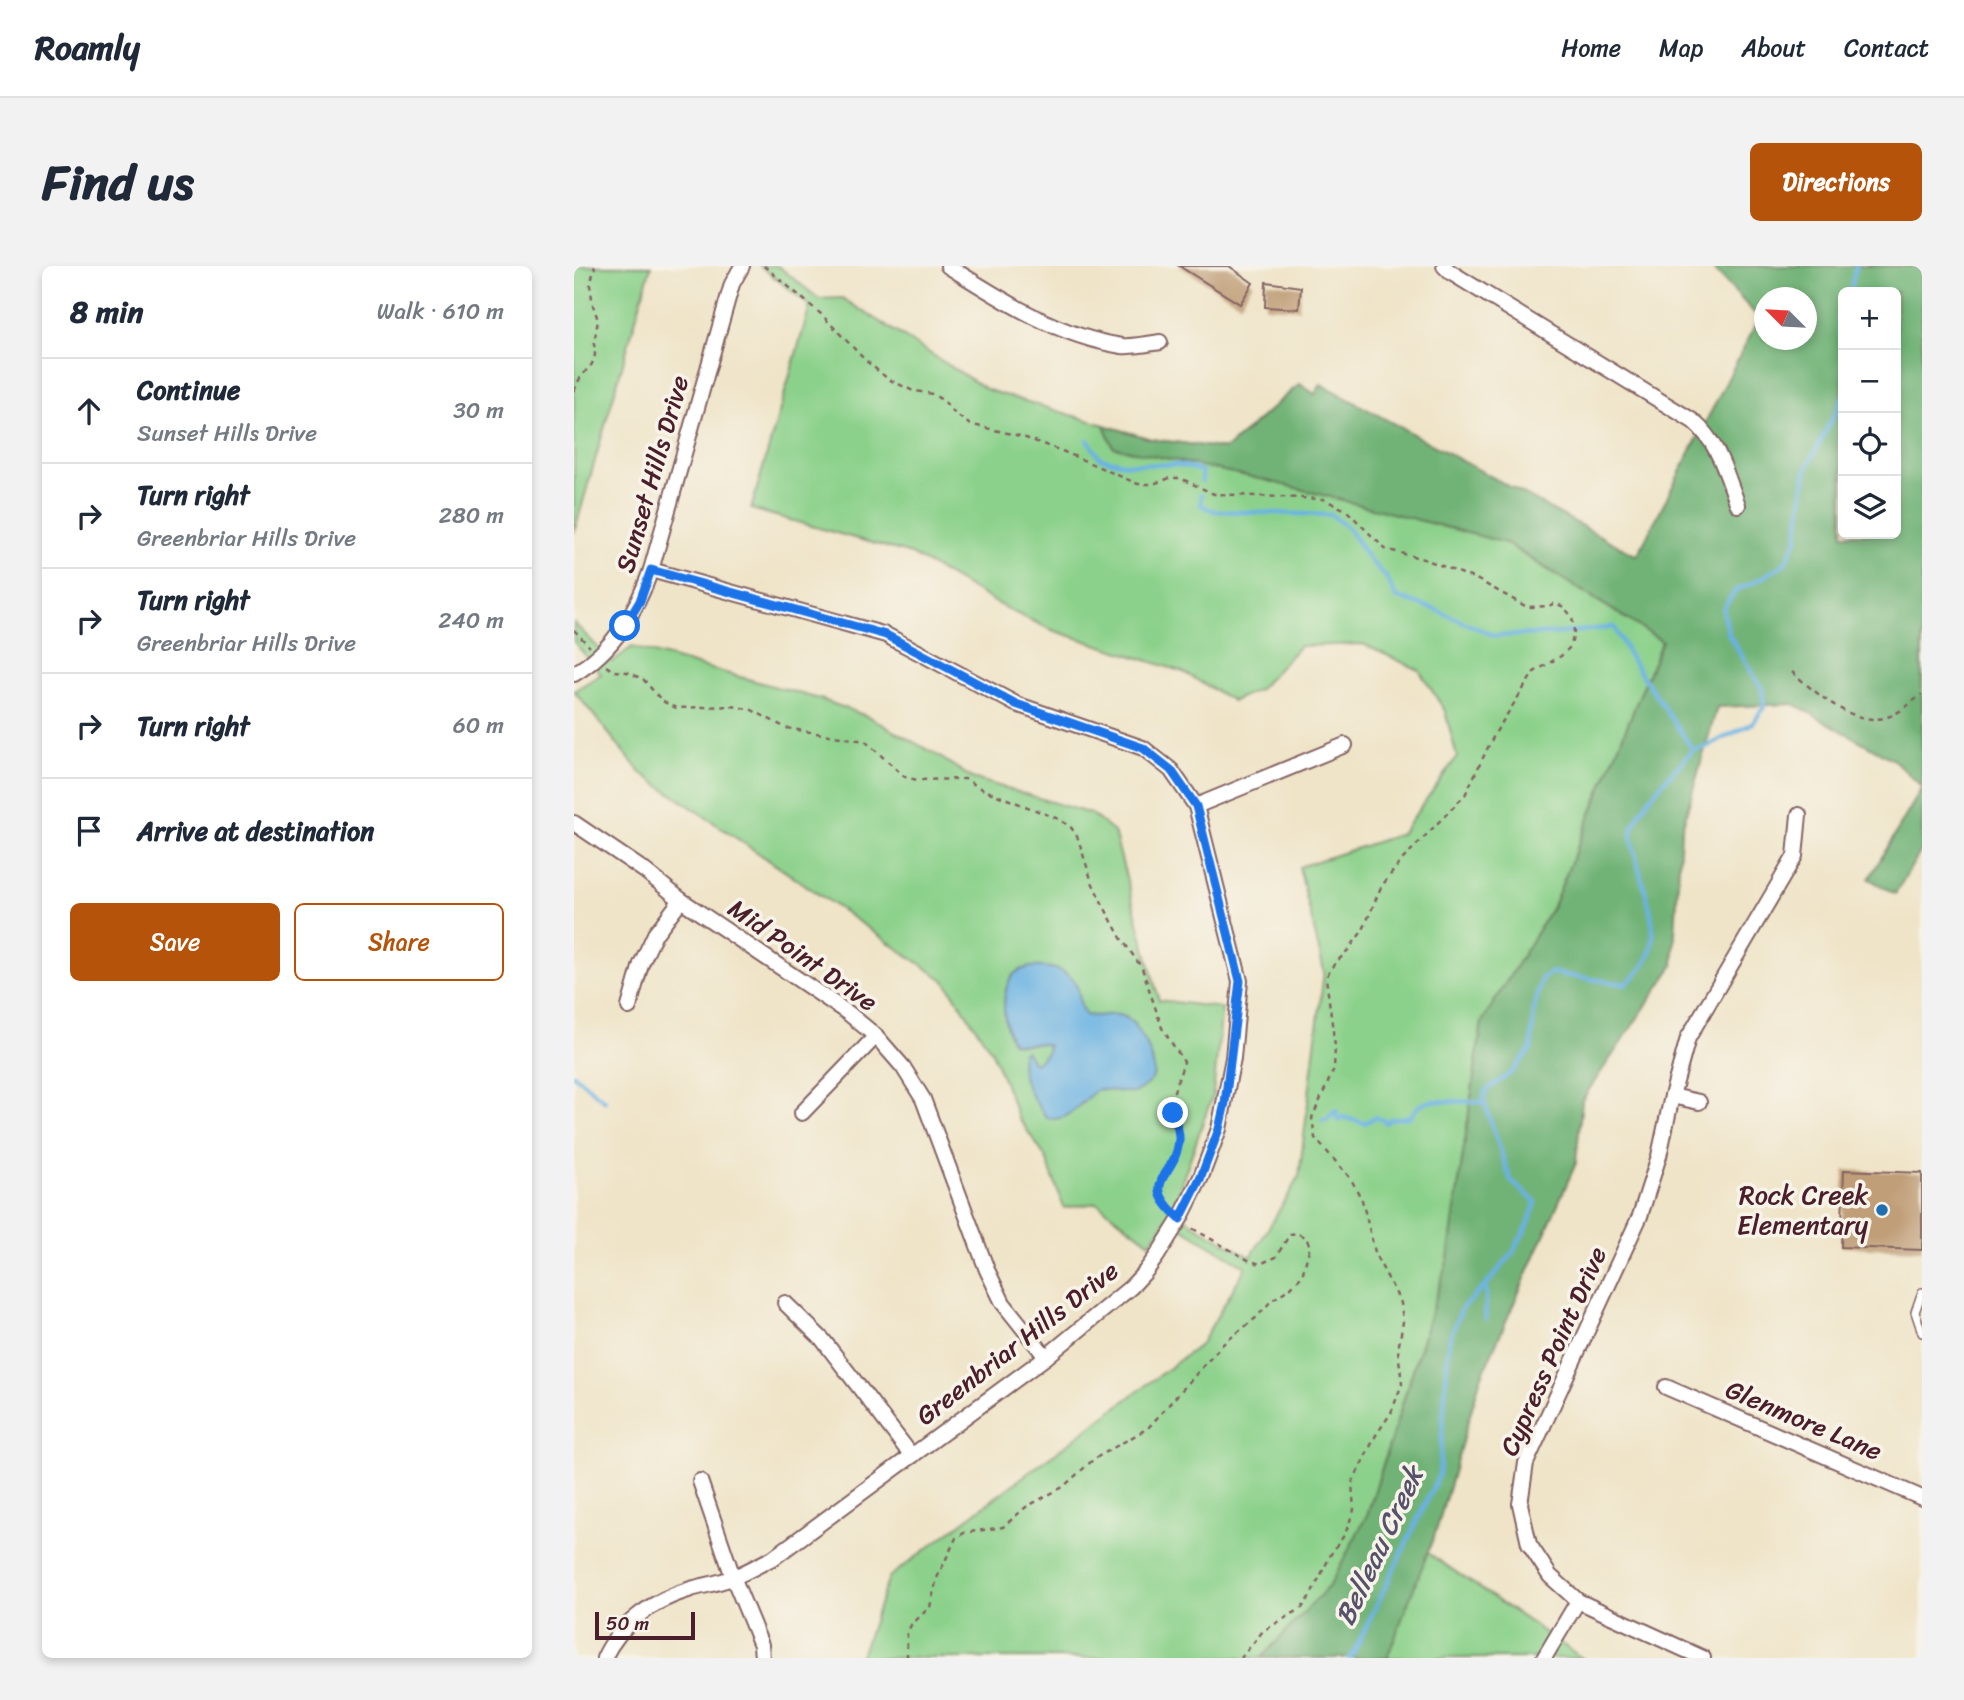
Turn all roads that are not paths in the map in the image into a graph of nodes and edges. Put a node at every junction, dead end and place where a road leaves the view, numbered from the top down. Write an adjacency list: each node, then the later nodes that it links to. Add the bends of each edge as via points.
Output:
1 (742, 266): 6 (street, Sunset Hills Drive, via 732,284)
2 (948, 266): 4 (street, via 1058,329 1124,346)
3 (1444, 266): 5 (street, via 1693,421 1716,448)
4 (1160, 342)
5 (1738, 505)
6 (651, 570): 7 (street, Sunset Hills Drive, via 625,626 598,657); 9 (street, Greenbriar Hills Drive, via 886,635 1016,704 1143,748 1171,770)
7 (574, 674)
8 (1345, 745): 9 (street)
9 (1196, 806): 22 (street, Greenbriar Hills Drive, via 1240,981 1219,1129 1201,1177 1157,1256 1131,1287)
10 (1799, 815): 15 (street, Cypress Point Drive, via 1795,856 1688,1038)
11 (574, 823): 12 (street, Mid Point Drive)
12 (681, 900): 13 (street, via 655,934); 14 (street, Mid Point Drive)
13 (629, 1007)
14 (876, 1036): 17 (street); 22 (street, Mid Point Drive, via 923,1099 1003,1303)
15 (1672, 1096): 16 (street); 28 (street, Cypress Point Drive, via 1640,1216 1526,1462 1520,1504 1529,1545 1550,1576)
16 (1699, 1102)
17 (802, 1113)
18 (1922, 1292): 20 (lane)
19 (785, 1303): 24 (street, via 856,1379)
20 (1919, 1312): 21 (lane)
21 (1922, 1333)
22 (1046, 1357): 24 (street, Greenbriar Hills Drive)
23 (1666, 1387): 26 (street, Glenmore Lane)
24 (912, 1456): 27 (street, Greenbriar Hills Drive, via 773,1558)
25 (700, 1480): 27 (street)
26 (1922, 1498)
27 (733, 1577): 29 (street, Greenbriar Hills Drive, via 687,1590 642,1612 626,1625); 30 (street)
28 (1578, 1601): 31 (street); 32 (street, Cypress Point Drive)
29 (604, 1658)
30 (762, 1658)
31 (1545, 1658)
32 (1703, 1658)

